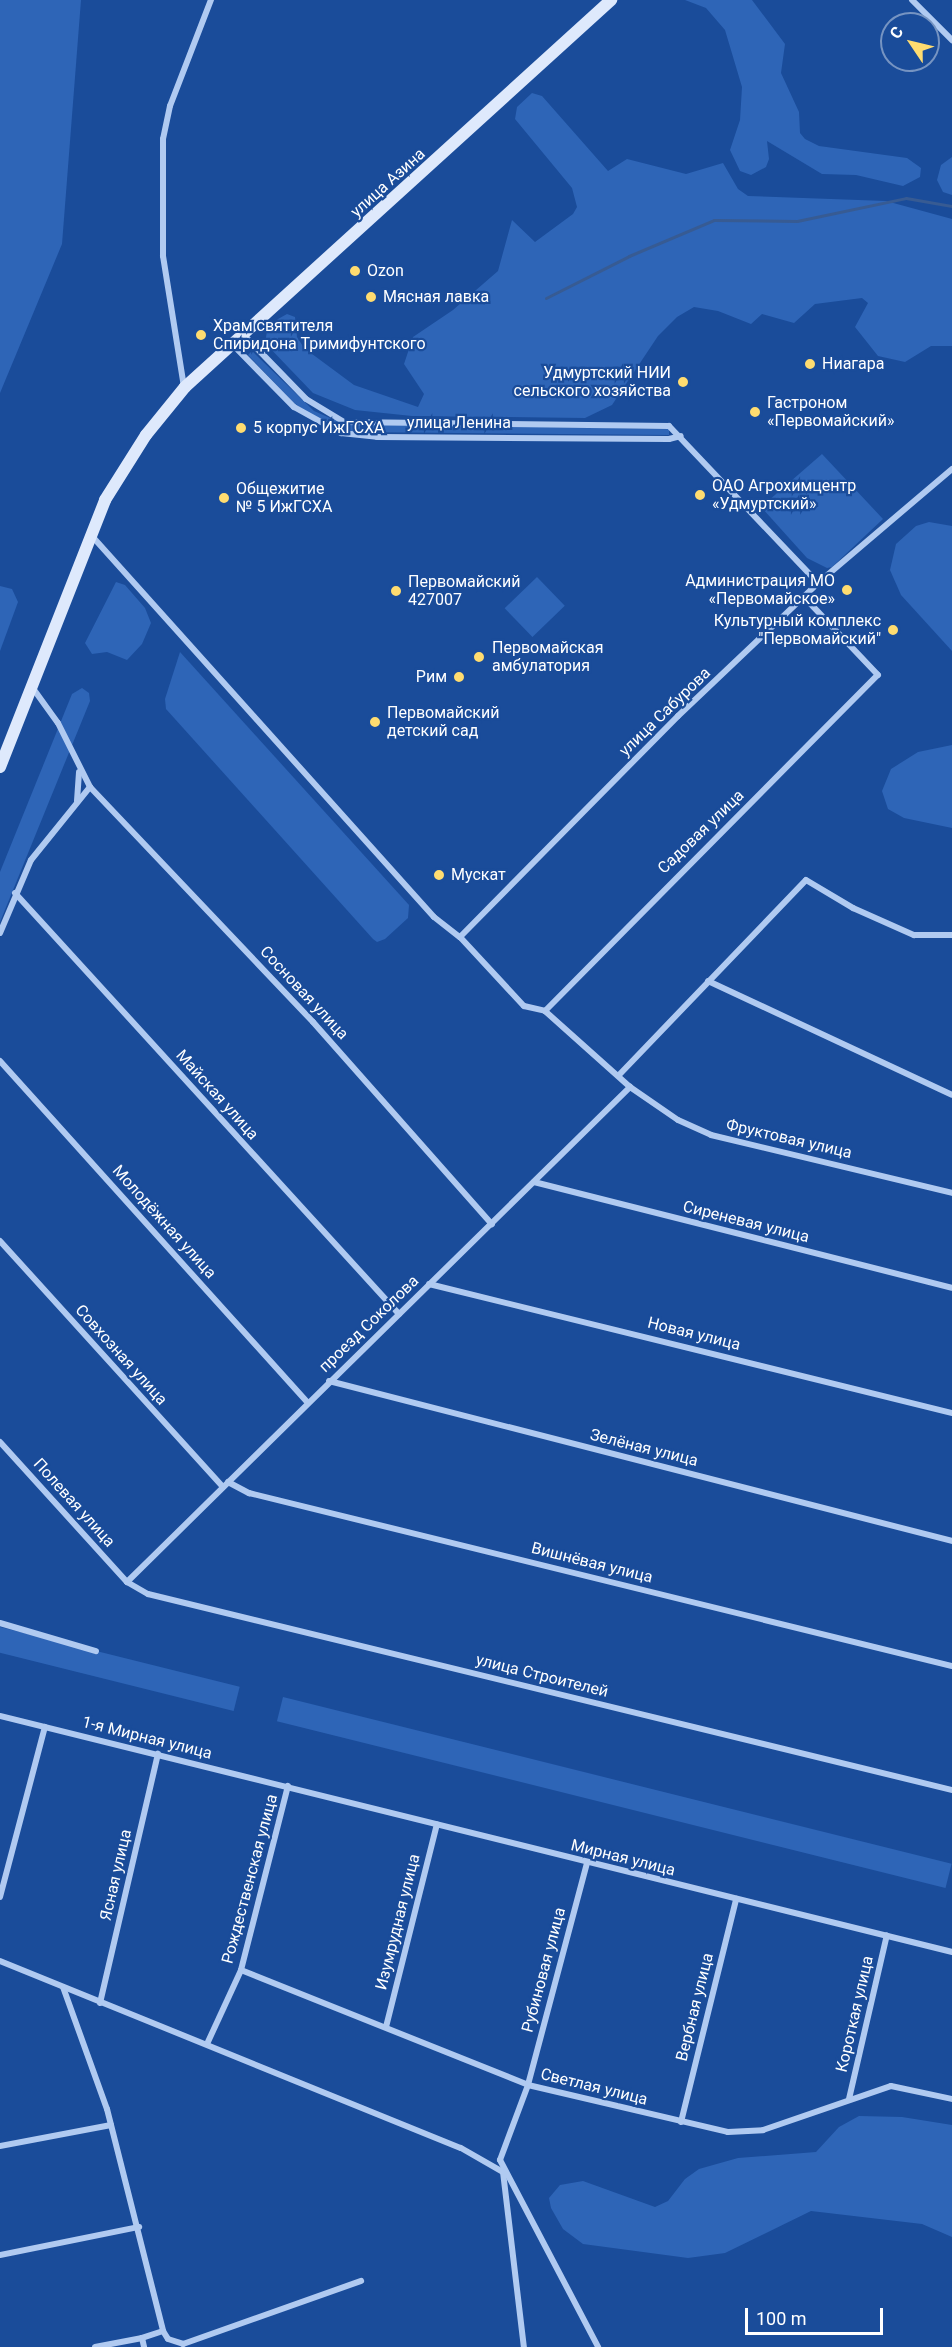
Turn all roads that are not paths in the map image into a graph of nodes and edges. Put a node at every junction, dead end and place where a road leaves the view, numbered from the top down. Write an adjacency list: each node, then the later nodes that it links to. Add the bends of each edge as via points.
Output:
1 (211, 0): 7 (street, via 170,106 163,139 163,256)
2 (611, 0): 5 (street, улица Азина)
3 (912, 0): 4 (street)
4 (952, 40)
5 (244, 335): 6 (street, улица Азина); 8 (street, улица Ленина, via 306,399 344,422 669,426)
6 (233, 345): 7 (street, улица Азина); 8 (street, улица Ленина, via 294,407 340,433 377,437)
7 (184, 387): 10 (street, улица Азина, via 140,444 105,500)
8 (681, 436): 11 (street, улица Ленина)
9 (952, 469): 11 (street, улица Сабурова)
10 (90, 534): 13 (street, улица Азина); 21 (street, Фруктовая улица, via 434,917)
11 (818, 583): 12 (street, улица Сабурова)
12 (804, 597): 21 (street, улица Сабурова, via 678,716); 23 (street, Садовая улица, via 878,675)
13 (32, 687): 14 (street, улица Азина); 15 (street, Сосновая улица, via 58,723)
14 (0, 767)
15 (80, 771): 16 (street, Сосновая улица); 17 (street)
16 (90, 787): 17 (street); 30 (street, Сосновая улица, via 313,1022)
17 (77, 802): 18 (street, via 31,861)
18 (15, 893): 19 (street); 34 (street, Майская улица)
19 (0, 933)
20 (952, 935): 22 (street, via 914,935 853,908 806,880)
21 (460, 937): 23 (street, Фруктовая улица, via 524,1006)
22 (708, 981): 25 (street); 27 (street)
23 (545, 1011): 25 (street, Фруктовая улица)
24 (0, 1061): 36 (street, Молодёжная улица)
25 (619, 1076): 26 (street, Фруктовая улица)
26 (630, 1087): 28 (street, проезд Соколова); 29 (street, Фруктовая улица, via 678,1120 711,1135)
27 (952, 1095)
28 (534, 1182): 30 (street, проезд Соколова); 33 (street, Сиреневая улица)
29 (952, 1192)
30 (492, 1224): 32 (street, проезд Соколова)
31 (0, 1241): 39 (street, Совхозная улица)
32 (429, 1284): 34 (street, проезд Соколова); 37 (street, Новая улица)
33 (952, 1288)
34 (399, 1314): 35 (street, проезд Соколова)
35 (329, 1381): 36 (street, проезд Соколова); 40 (street, Зелёная улица)
36 (307, 1402): 39 (street, проезд Соколова)
37 (952, 1413)
38 (0, 1442): 41 (street, Полевая улица)
39 (226, 1485): 41 (street, проезд Соколова); 44 (street, Вишнёвая улица)
40 (952, 1541)
41 (127, 1582): 49 (street, улица Строителей, via 148,1594)
42 (0, 1623): 43 (street)
43 (96, 1651)
44 (952, 1666)
45 (0, 1716): 46 (street, 1-я Мирная улица)
46 (45, 1727): 47 (street, 1-я Мирная улица); 52 (street)
47 (158, 1754): 48 (street, 1-я Мирная улица); 59 (street, Ясная улица)
48 (288, 1786): 50 (street, Мирная улица); 57 (street, Рождественская улица)
49 (952, 1790)
50 (437, 1824): 51 (street, Мирная улица); 60 (street, Изумрудная улица)
51 (587, 1863): 53 (street, Мирная улица); 62 (street, Рубиновая улица)
52 (0, 1897)
53 (735, 1899): 54 (street, Мирная улица); 65 (street, Вербная улица)
54 (886, 1935): 55 (street, Мирная улица); 63 (street, Короткая улица)
55 (952, 1952)
56 (0, 1961): 58 (street)
57 (241, 1970): 60 (street, Светлая улица); 61 (street, Рождественская улица)
58 (63, 1987): 59 (street); 66 (street)
59 (100, 2003): 61 (street)
60 (386, 2027): 62 (street, Светлая улица)
61 (207, 2044): 68 (street, via 461,2148)
62 (528, 2085): 65 (street, Светлая улица); 68 (street, Рубиновая улица, via 500,2160)
63 (849, 2099): 64 (street, Светлая улица, via 891,2086); 65 (street, Светлая улица, via 763,2130 728,2132)
64 (952, 2099)
65 (681, 2122)
66 (111, 2125): 67 (street); 69 (street)
67 (0, 2146)
68 (503, 2172): 76 (street, Рубиновая улица); 77 (street)
69 (139, 2227): 70 (street); 72 (street)
70 (0, 2255)
71 (361, 2281): 72 (street, via 183,2344 168,2339)
72 (164, 2331): 73 (street)
73 (142, 2337): 74 (street); 75 (street)
74 (95, 2347)
75 (144, 2347)
76 (524, 2347)
77 (598, 2347)

